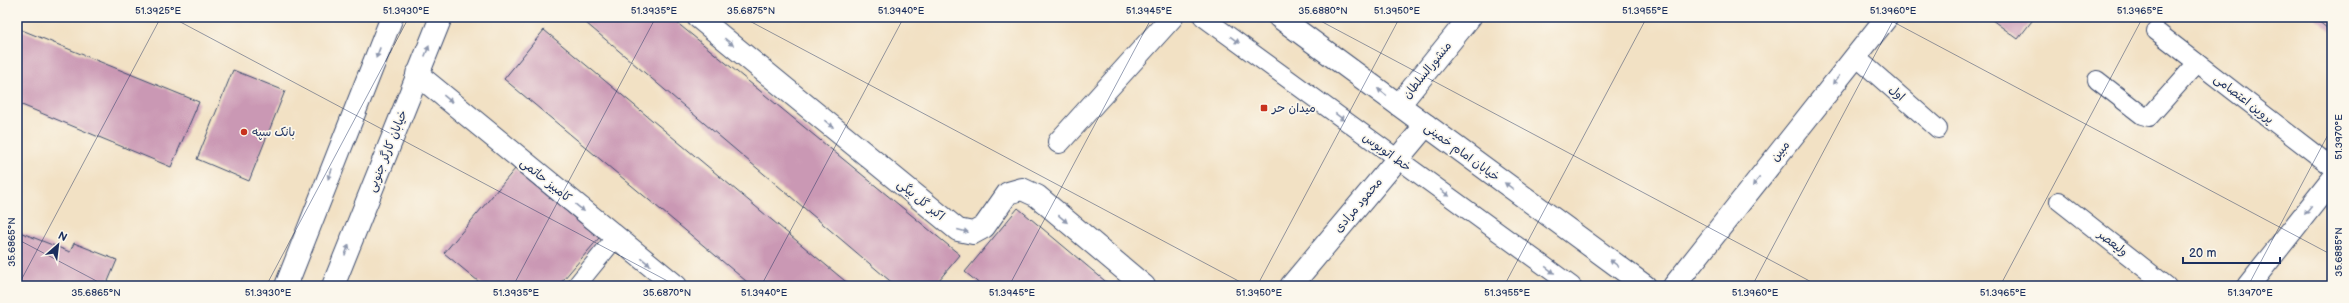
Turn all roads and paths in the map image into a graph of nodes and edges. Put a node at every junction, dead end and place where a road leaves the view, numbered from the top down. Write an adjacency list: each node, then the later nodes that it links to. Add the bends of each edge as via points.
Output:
1 (392, 17): 23 (street, one-way to 23)
2 (441, 17): 12 (street, خیابان کارگر جنوبی, one-way to 2)
3 (698, 17): 27 (street, اکبر گل بیگی, one-way to 27, via 958,230 973,233 984,227 1008,193 1022,189 1037,196)
4 (1172, 17): 17 (street)
5 (1203, 17): 18 (lane, خط اتوبوس, one-way to 18)
6 (1279, 17): 14 (street, خیابان امام خمینی, one-way to 6)
7 (1470, 17): 14 (street, منشورالسلطان)
8 (1887, 17): 10 (street, مبین)
9 (2156, 31): 11 (lane, پروین اعتصامی)
10 (1855, 56): 16 (lane, اول); 31 (street, مبین, one-way to 31)
11 (2197, 63): 13 (lane, via 2149,117 2142,115); 19 (lane, پروین اعتصامی)
12 (417, 74): 22 (street, کامبیز حاتمی, one-way to 22); 24 (street, خیابان کارگر جنوبی, one-way to 12)
13 (2097, 80)
14 (1399, 105): 15 (street, خیابان امام خمینی)
15 (1426, 125): 18 (street, محمود مرادی); 30 (street, خیابان امام خمینی, one-way to 15)
16 (1938, 129)
17 (1059, 142)
18 (1397, 159): 28 (street, محمود مرادی); 29 (lane, خط اتوبوس, one-way to 29)
19 (2332, 167)
20 (2332, 180): 33 (street, one-way to 33)
21 (2059, 201): 32 (lane, ولیعصر)
22 (616, 237): 25 (lane); 26 (street, کامبیز حاتمی, one-way to 26)
23 (286, 286)
24 (333, 286)
25 (576, 286)
26 (676, 286)
27 (1144, 286)
28 (1292, 286)
29 (1572, 286)
30 (1645, 286)
31 (1674, 286)
32 (2167, 286)
33 (2248, 286)

